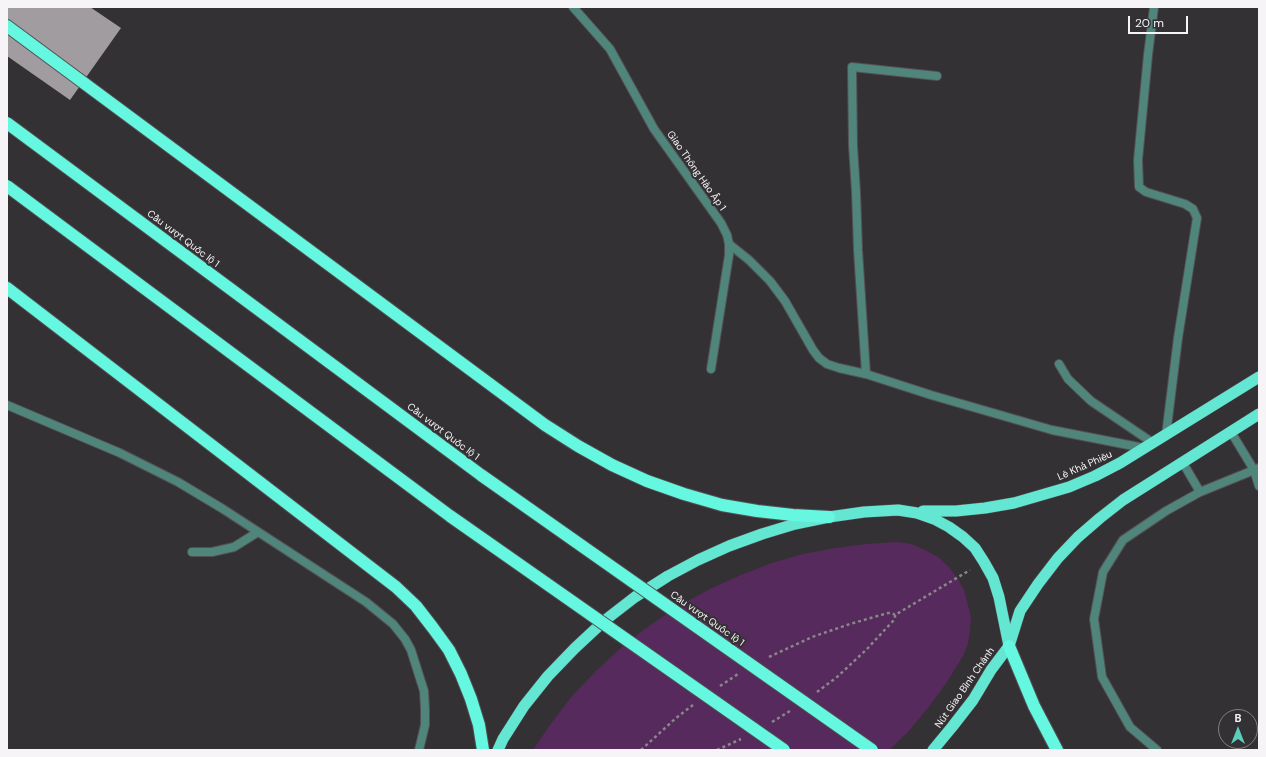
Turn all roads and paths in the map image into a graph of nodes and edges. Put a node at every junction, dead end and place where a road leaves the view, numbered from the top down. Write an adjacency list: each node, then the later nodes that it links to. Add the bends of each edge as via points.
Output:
1 (574, 7): 7 (street, Giao Thông Hào Ấp 1, via 610,49 654,129 721,223)
2 (1154, 7): 16 (street, via 1138,160 1139,187 1146,192 1185,204 1193,209 1197,218)
3 (7, 26): 23 (highway, via 526,411 578,446 648,481 722,505 793,515)
4 (937, 76): 11 (street, via 852,68 853,146)
5 (7, 123): 33 (highway, Cầu vượt Quốc lộ 1, bridge, via 481,475)
6 (7, 186): 32 (highway, bridge, via 450,516)
7 (729, 244): 10 (street, Giao Thông Hào Ấp 1); 11 (street, via 770,281 819,358 827,364)
8 (7, 288): 30 (highway, via 396,587 416,606 452,656 471,699)
9 (1058, 364): 17 (street, via 1068,380 1085,396)
10 (711, 369)
11 (866, 374): 17 (street, via 1052,430)
12 (1259, 377): 16 (highway, Lê Khả Phiêu)
13 (7, 405): 24 (street, via 120,453 178,482)
14 (1259, 414): 15 (highway)
15 (1231, 432): 18 (highway); 19 (street)
16 (1166, 435): 17 (highway, Lê Khả Phiêu)
17 (1149, 446): 22 (highway, Lê Khả Phiêu, via 1095,476 1069,487 1014,503 956,511)
18 (1183, 463): 21 (street); 28 (highway, via 1147,484 1100,518 1058,558 1020,611)
19 (1257, 469): 20 (street); 21 (street)
20 (1259, 486)
21 (1200, 492): 36 (street, via 1123,540 1103,572 1094,619 1102,678 1130,727)
22 (898, 510): 23 (highway, Nút Giao Bình Chánh); 26 (highway, Nút Giao Bình Chánh, via 917,513 949,527 974,548)
23 (829, 517): 31 (highway, Nút Giao Bình Chánh, via 789,526 730,546 692,563 635,597 580,642 548,676 524,706)
24 (258, 532): 25 (street, via 234,547 212,552); 29 (street, via 366,602 405,639 424,691 425,725)
25 (192, 552)
26 (984, 562): 27 (path); 28 (highway, Nút Giao Bình Chánh, via 999,597)
27 (895, 614)
28 (1009, 646): 34 (highway, Nút Giao Bình Chánh, via 973,700); 35 (highway, via 1034,706)
29 (419, 750)
30 (483, 750)
31 (498, 750)
32 (784, 750)
33 (872, 750)
34 (933, 750)
35 (1057, 750)
36 (1157, 750)

